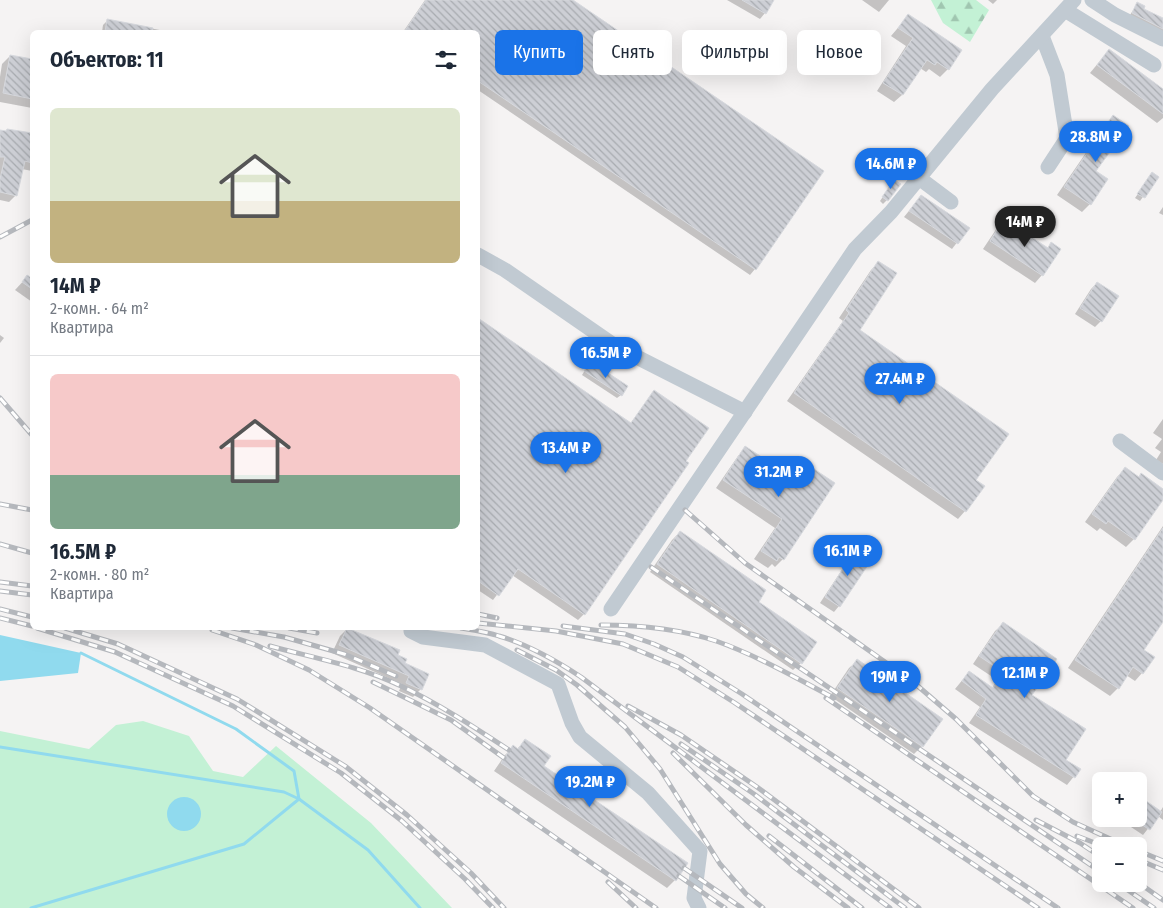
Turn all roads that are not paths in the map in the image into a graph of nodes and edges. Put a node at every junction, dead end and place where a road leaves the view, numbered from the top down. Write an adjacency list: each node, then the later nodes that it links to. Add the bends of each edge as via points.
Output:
1 (1092, 0): 4 (street)
2 (1069, 5): 3 (street); 5 (street)
3 (1042, 36): 6 (street, via 1057,75 1067,138); 7 (street, via 992,89)
4 (1163, 38)
5 (1154, 65)
6 (1048, 167)
7 (919, 178): 8 (street); 10 (street, via 855,249)
8 (951, 202)
9 (480, 256): 10 (street, via 614,346)
10 (745, 412): 13 (street)
11 (1120, 440): 12 (street)
12 (1163, 472)
13 (611, 609)
14 (411, 630): 15 (street, via 423,637 485,645 558,684 580,738 648,793 700,852 694,898)
15 (699, 908)

